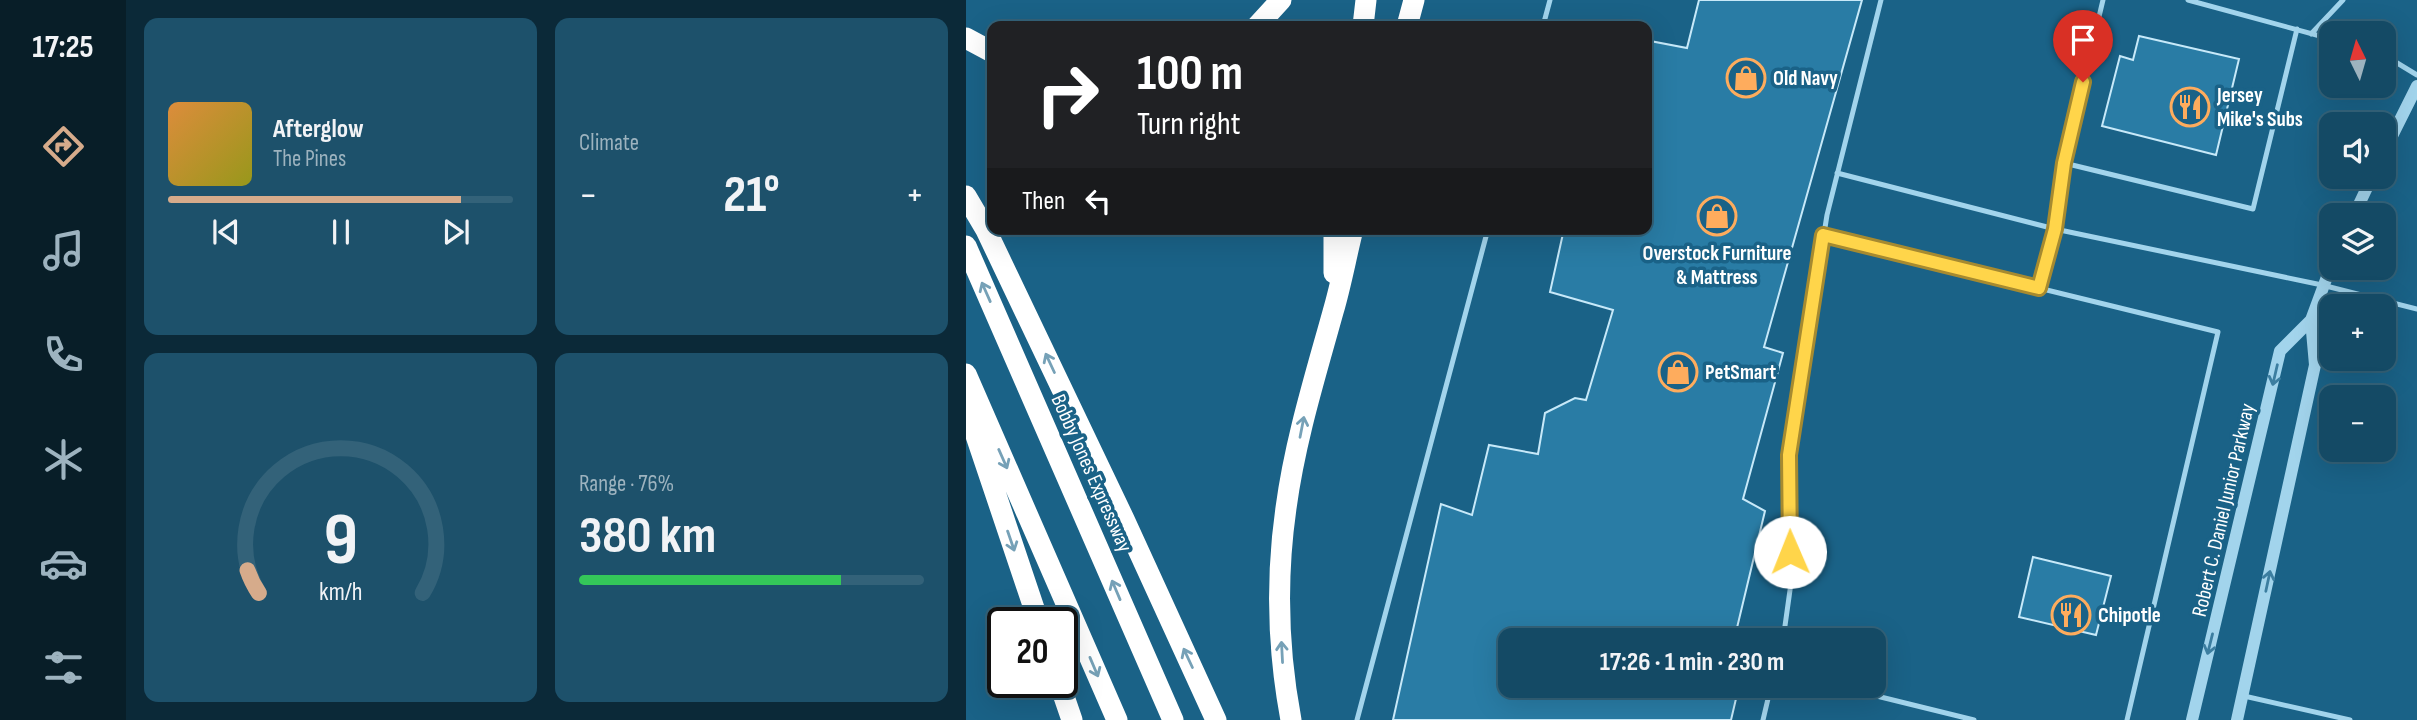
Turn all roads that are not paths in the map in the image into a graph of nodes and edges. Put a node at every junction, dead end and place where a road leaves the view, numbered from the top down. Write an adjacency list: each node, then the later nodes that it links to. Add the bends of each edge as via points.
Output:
1 (1281, 0): 9 (highway)
2 (1366, 0): 10 (highway)
3 (1414, 0): 11 (highway)
4 (1550, 0): 12 (lane)
5 (1881, 0): 23 (lane)
6 (2103, 0): 22 (lane)
7 (2188, 0): 13 (lane)
8 (2343, 0): 14 (lane)
9 (1262, 21)
10 (1364, 21)
11 (1408, 21)
12 (1544, 21)
13 (2297, 29): 14 (lane); 22 (lane, via 2253,209)
14 (2311, 34): 15 (lane)
15 (2319, 36)
16 (966, 38): 17 (highway)
17 (987, 49)
18 (2396, 62): 19 (lane)
19 (2417, 75)
20 (2417, 86): 21 (street)
21 (2396, 128)
22 (2064, 163): 25 (lane)
23 (1837, 173): 25 (lane); 31 (lane)
24 (966, 196): 26 (highway, one-way to 24)
25 (2055, 229): 34 (lane); 35 (lane)
26 (987, 233)
27 (988, 235): 51 (highway, one-way to 27)
28 (1334, 235): 37 (highway)
29 (1352, 235): 37 (highway)
30 (1487, 235): 53 (lane)
31 (1823, 235): 35 (lane); 42 (lane, via 1789,455 1791,583)
32 (966, 246): 50 (highway, Bobby Jones Expressway, one-way to 32)
33 (2324, 280): 34 (street, Robert C. Daniel Junior Parkway)
34 (2322, 285): 36 (lane); 38 (street, Robert C. Daniel Junior Parkway)
35 (2039, 288): 56 (lane, via 2218,332)
36 (2417, 309)
37 (1334, 310): 52 (highway, one-way to 37, via 1279,589 1286,508 1306,404)
38 (2311, 320): 43 (street, Robert C. Daniel Junior Parkway, one-way to 38, via 2315,365); 57 (street, Robert C. Daniel Junior Parkway, one-way to 57, via 2280,351)
39 (966, 374): 49 (highway, one-way to 49)
40 (966, 406): 41 (highway, one-way to 41)
41 (1034, 607)
42 (1785, 628)
43 (2243, 696): 47 (lane); 58 (street, Robert C. Daniel Junior Parkway)
44 (1064, 698): 48 (highway)
45 (1768, 698): 54 (lane)
46 (1885, 698): 55 (lane)
47 (2306, 710): 59 (lane); 60 (lane)
48 (1072, 720)
49 (1117, 720)
50 (1173, 720)
51 (1216, 720)
52 (1291, 720)
53 (1357, 720)
54 (1763, 720)
55 (1974, 720)
56 (2127, 720)
57 (2192, 720)
58 (2237, 720)
59 (2304, 720)
60 (2350, 720)

